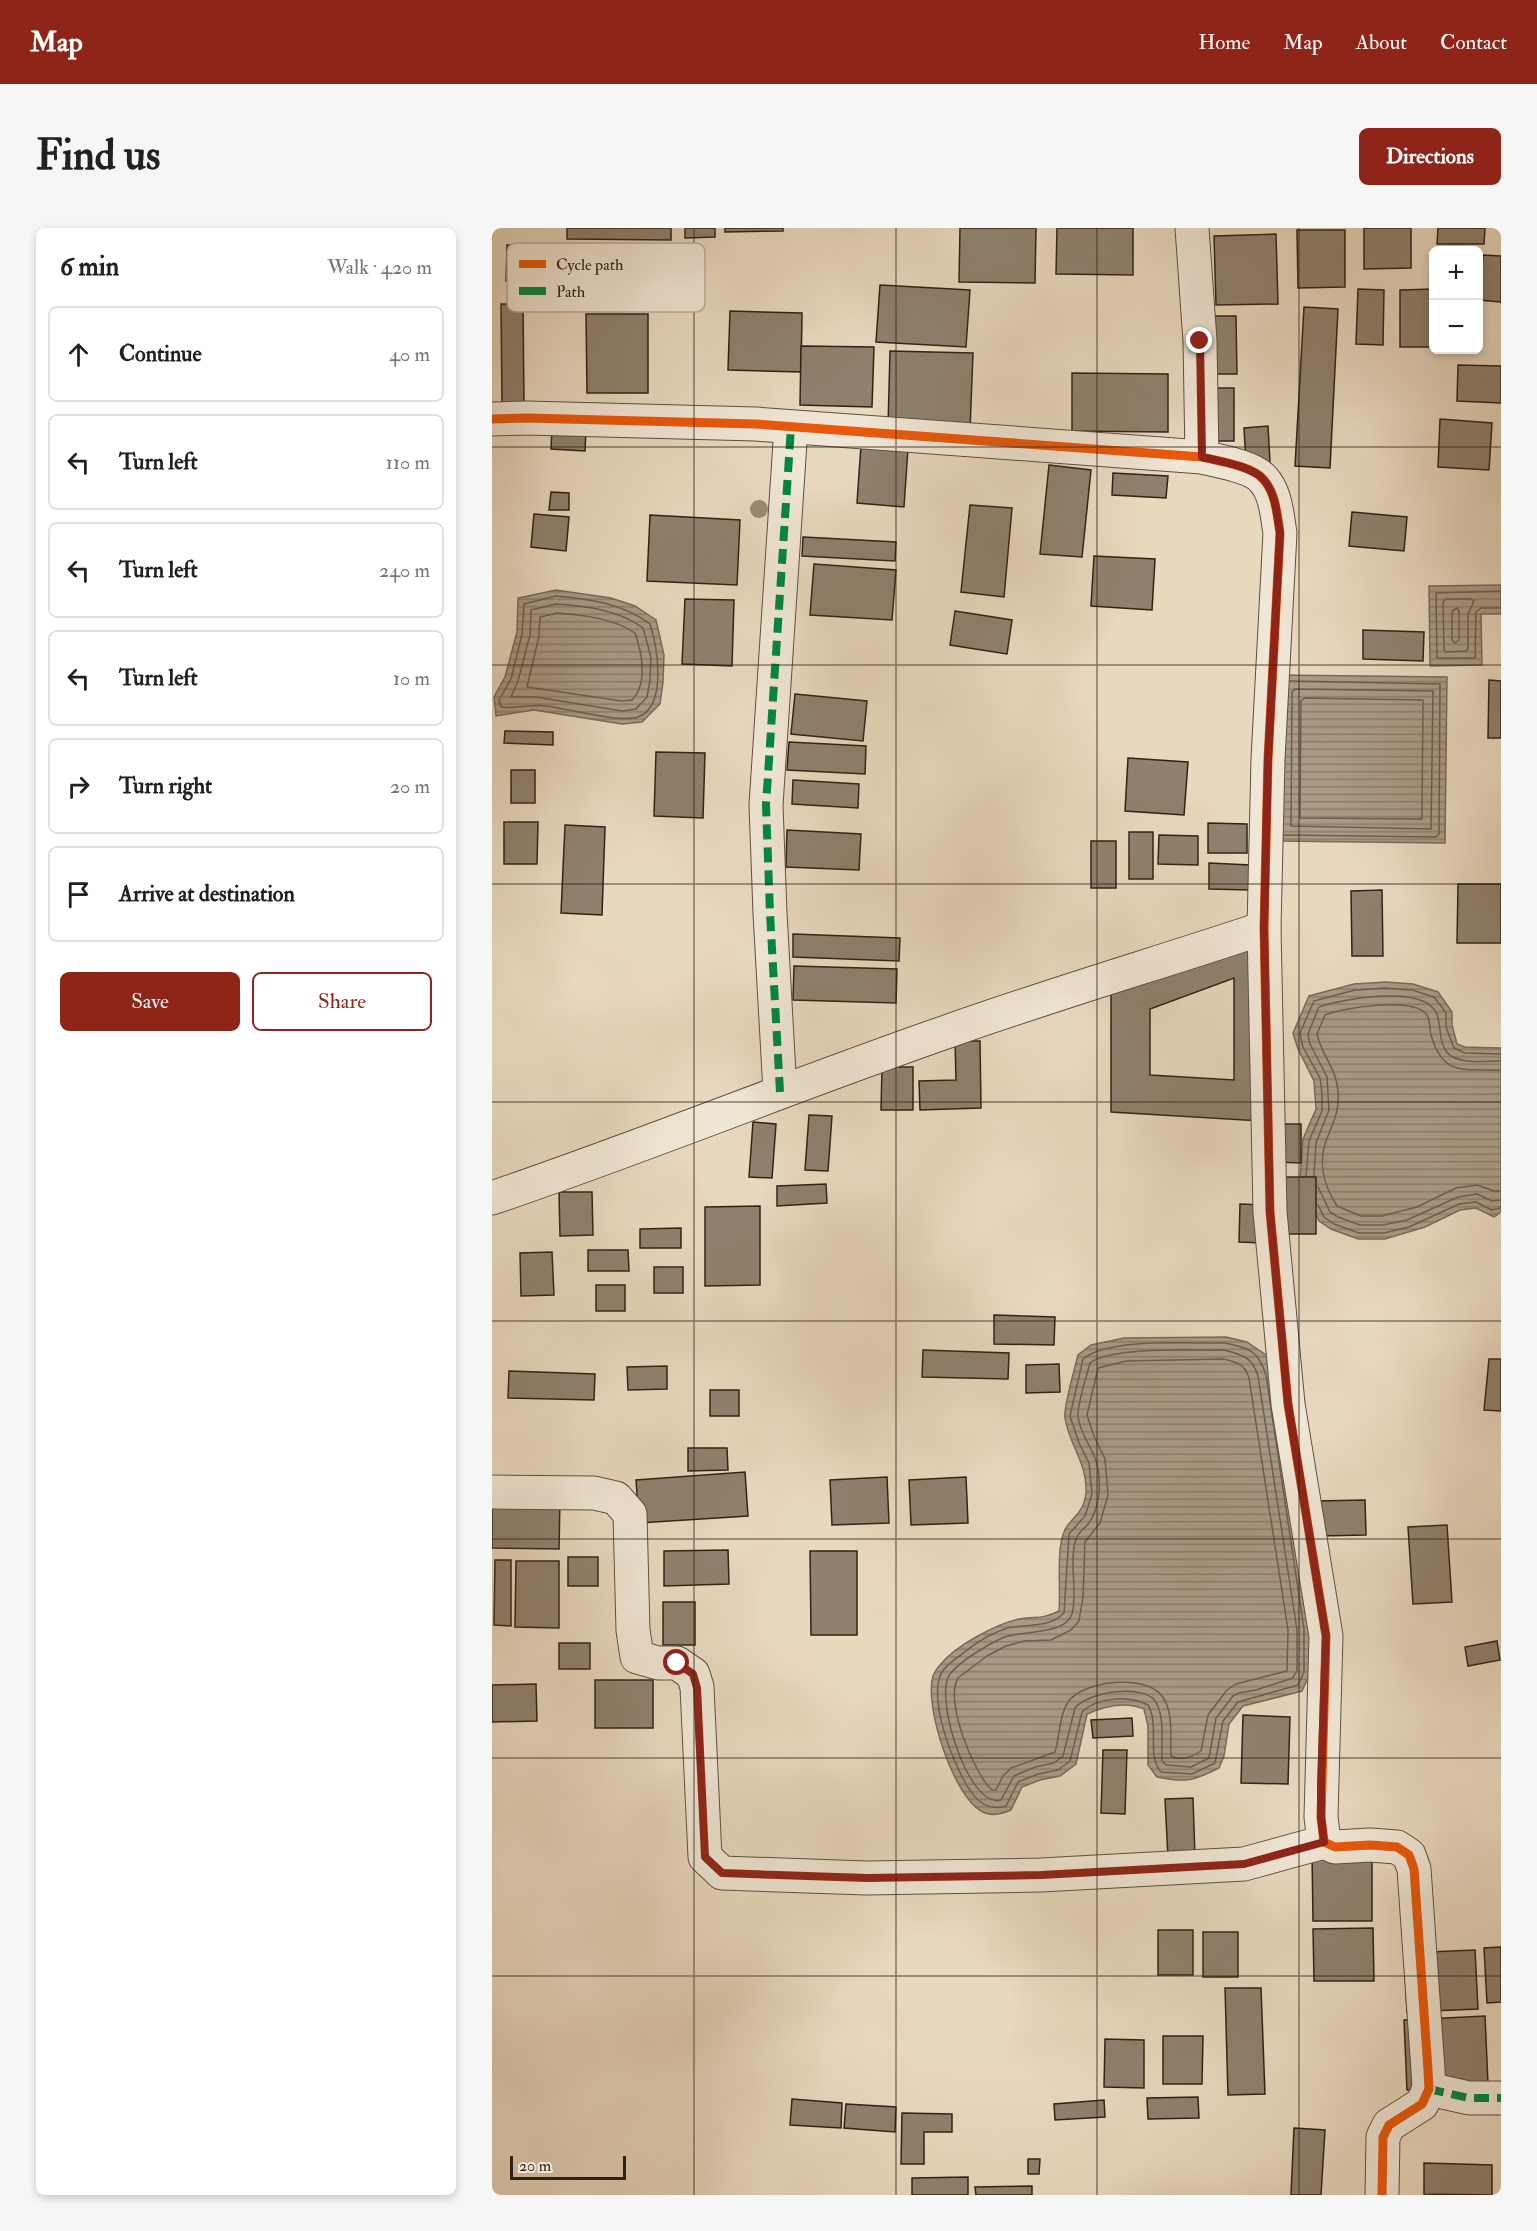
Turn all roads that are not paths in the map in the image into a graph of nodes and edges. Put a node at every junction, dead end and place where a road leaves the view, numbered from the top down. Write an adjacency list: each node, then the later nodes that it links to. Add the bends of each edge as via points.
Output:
1 (1192, 228): 4 (street, via 1200,341)
2 (492, 419): 3 (street)
3 (791, 427): 4 (street); 6 (street, via 766,805)
4 (1202, 457): 5 (street, via 1242,467 1263,478 1275,503 1280,533)
5 (1264, 928): 6 (street, via 950,1030); 9 (street, via 1270,1212 1288,1404 1326,1636 1321,1785)
6 (780, 1092): 7 (street)
7 (492, 1198)
8 (492, 1492): 9 (street, via 594,1493 616,1498 630,1514 637,1657 677,1663 693,1674 697,1688 705,1857 722,1873 867,1878 1041,1875 1244,1864)
9 (1324, 1842): 10 (street, via 1335,1847 1397,1847 1409,1855 1414,1869)
10 (1429, 2089): 11 (street, via 1469,2098); 12 (street, via 1422,2104 1389,2125 1383,2137)
11 (1501, 2098)
12 (1382, 2195)

